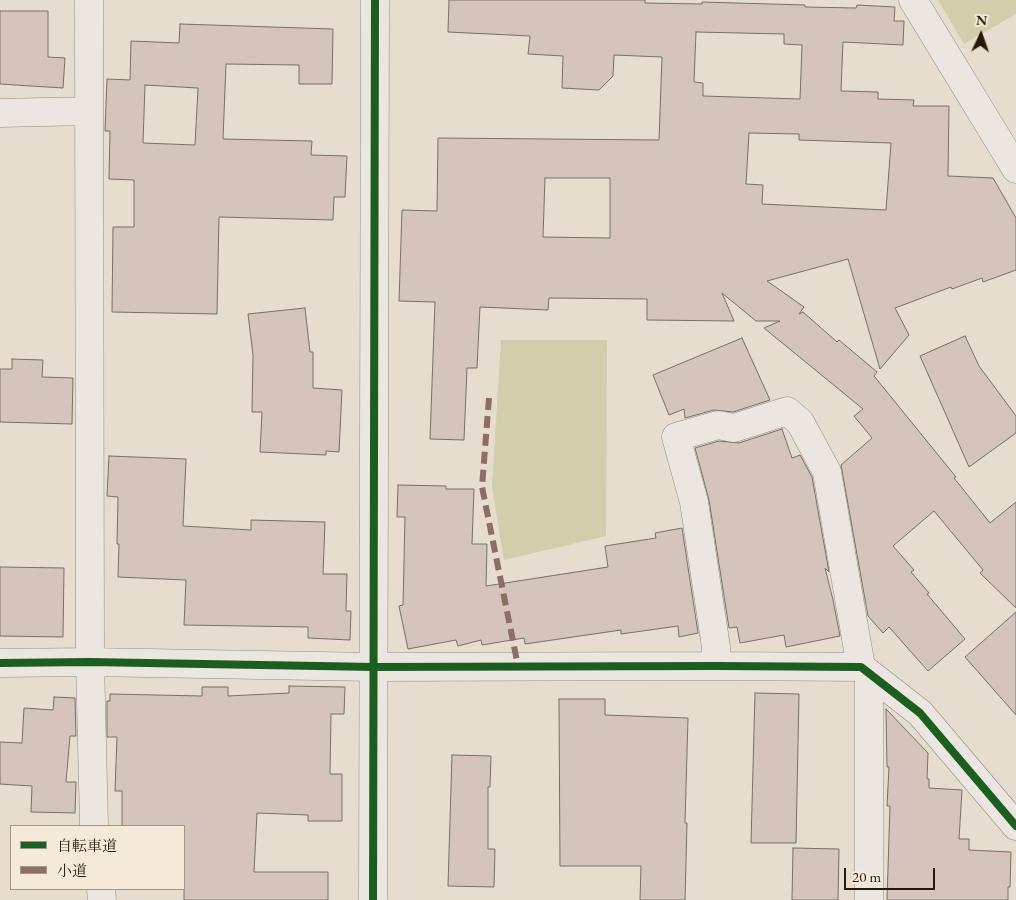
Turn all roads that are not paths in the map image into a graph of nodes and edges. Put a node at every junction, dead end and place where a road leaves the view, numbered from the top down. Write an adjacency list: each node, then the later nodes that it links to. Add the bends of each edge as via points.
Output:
1 (89, 0): 4 (street)
2 (376, 0): 9 (street)
3 (913, 0): 6 (street)
4 (89, 111): 5 (street); 7 (street)
5 (0, 113)
6 (1016, 169)
7 (90, 662): 8 (street); 9 (street); 12 (street)
8 (0, 663)
9 (374, 666): 10 (street); 14 (street)
10 (716, 666): 11 (street); 11 (street, via 716,647 694,502 676,437 718,425 734,428 787,411 800,422 827,472)
11 (865, 671): 13 (street, via 920,713); 15 (street)
12 (94, 825)
13 (1016, 826)
14 (373, 900)
15 (869, 900)

